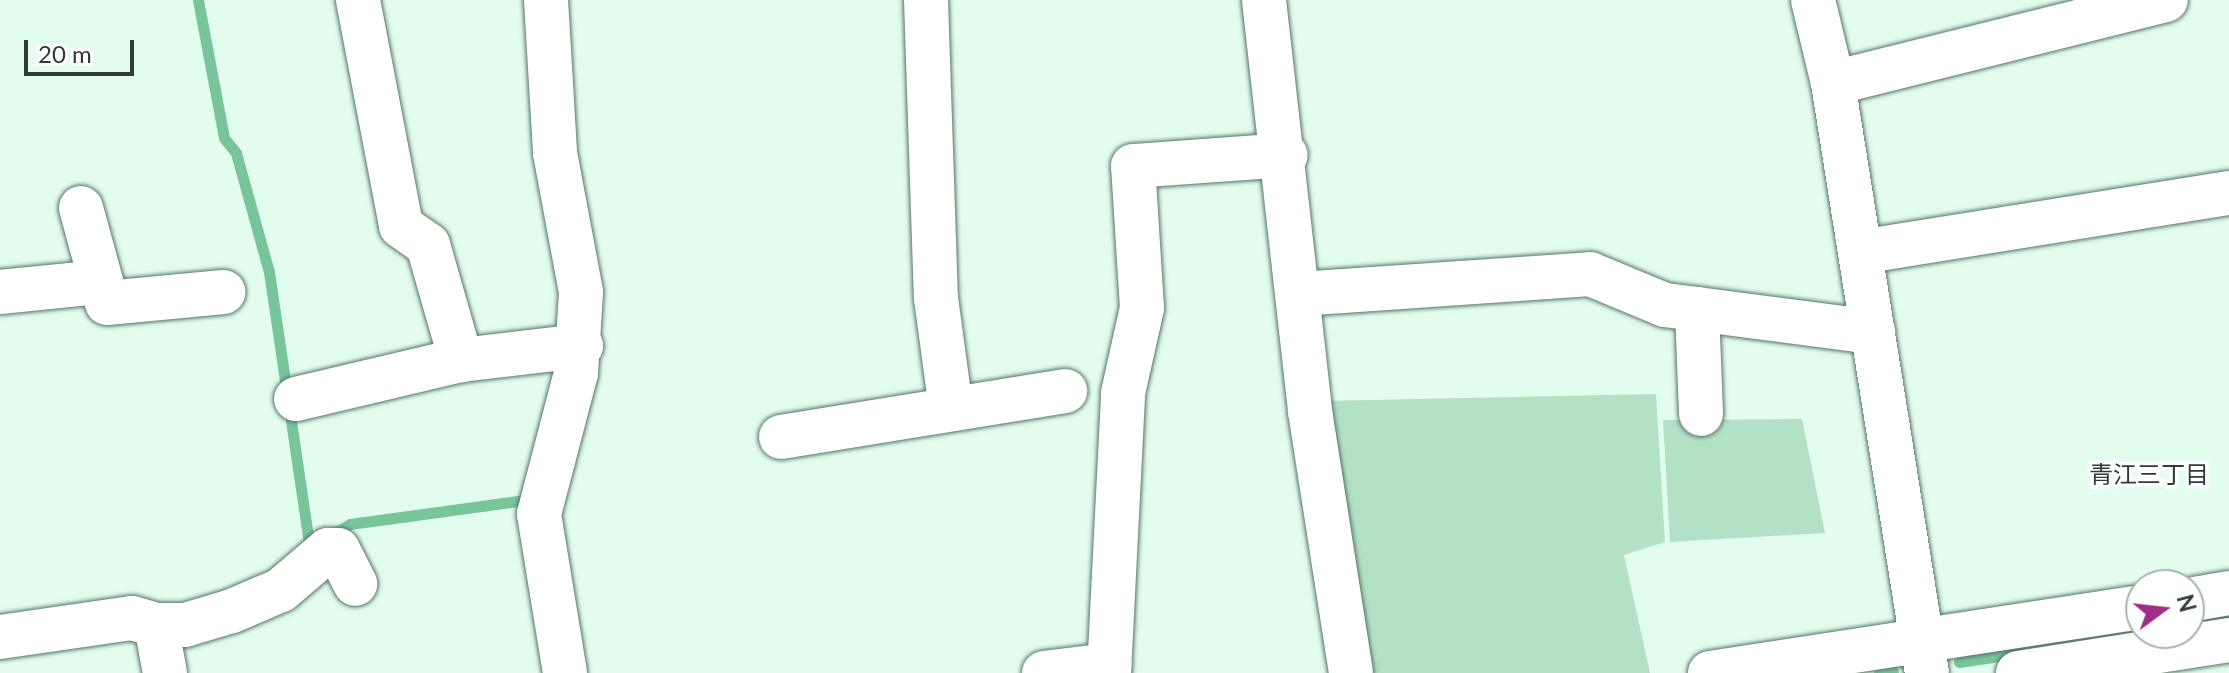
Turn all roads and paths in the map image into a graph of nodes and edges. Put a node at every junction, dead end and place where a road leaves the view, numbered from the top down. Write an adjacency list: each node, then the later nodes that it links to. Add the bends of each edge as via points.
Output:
1 (358, 0): 19 (street, via 401,226 428,245)
2 (546, 0): 18 (street, via 546,77 581,292)
3 (926, 0): 22 (street, via 936,298)
4 (1264, 0): 8 (street)
5 (1813, 0): 7 (street)
6 (2166, 0): 7 (street)
7 (1833, 83): 11 (street)
8 (1286, 155): 15 (street); 33 (street, via 1133,166 1142,308 1123,393)
9 (2229, 193): 11 (street)
10 (81, 208): 12 (street)
11 (1860, 252): 17 (street)
12 (101, 282): 13 (street); 14 (street, via 107,303)
13 (0, 292)
14 (223, 292)
15 (1299, 294): 16 (street, via 1590,274 1665,305); 37 (street)
16 (1697, 309): 17 (street); 23 (street)
17 (1873, 332): 32 (street)
18 (569, 345): 19 (street); 35 (street, via 539,514)
19 (461, 360): 21 (street)
20 (1065, 391): 22 (street)
21 (296, 399)
22 (951, 409): 24 (street)
23 (1701, 414)
24 (781, 437)
25 (355, 584): 29 (street, via 338,550 328,550 281,590 185,625)
26 (2229, 593): 27 (street)
27 (2205, 597)
28 (2125, 611): 32 (street)
29 (156, 625): 30 (street, via 132,618); 34 (street)
30 (0, 637)
31 (2229, 640): 39 (street)
32 (1925, 657): 38 (street)
33 (1109, 669): 36 (street)
34 (165, 673)
35 (565, 673)
36 (1044, 673)
37 (1351, 673)
38 (1710, 673)
39 (2018, 673)

